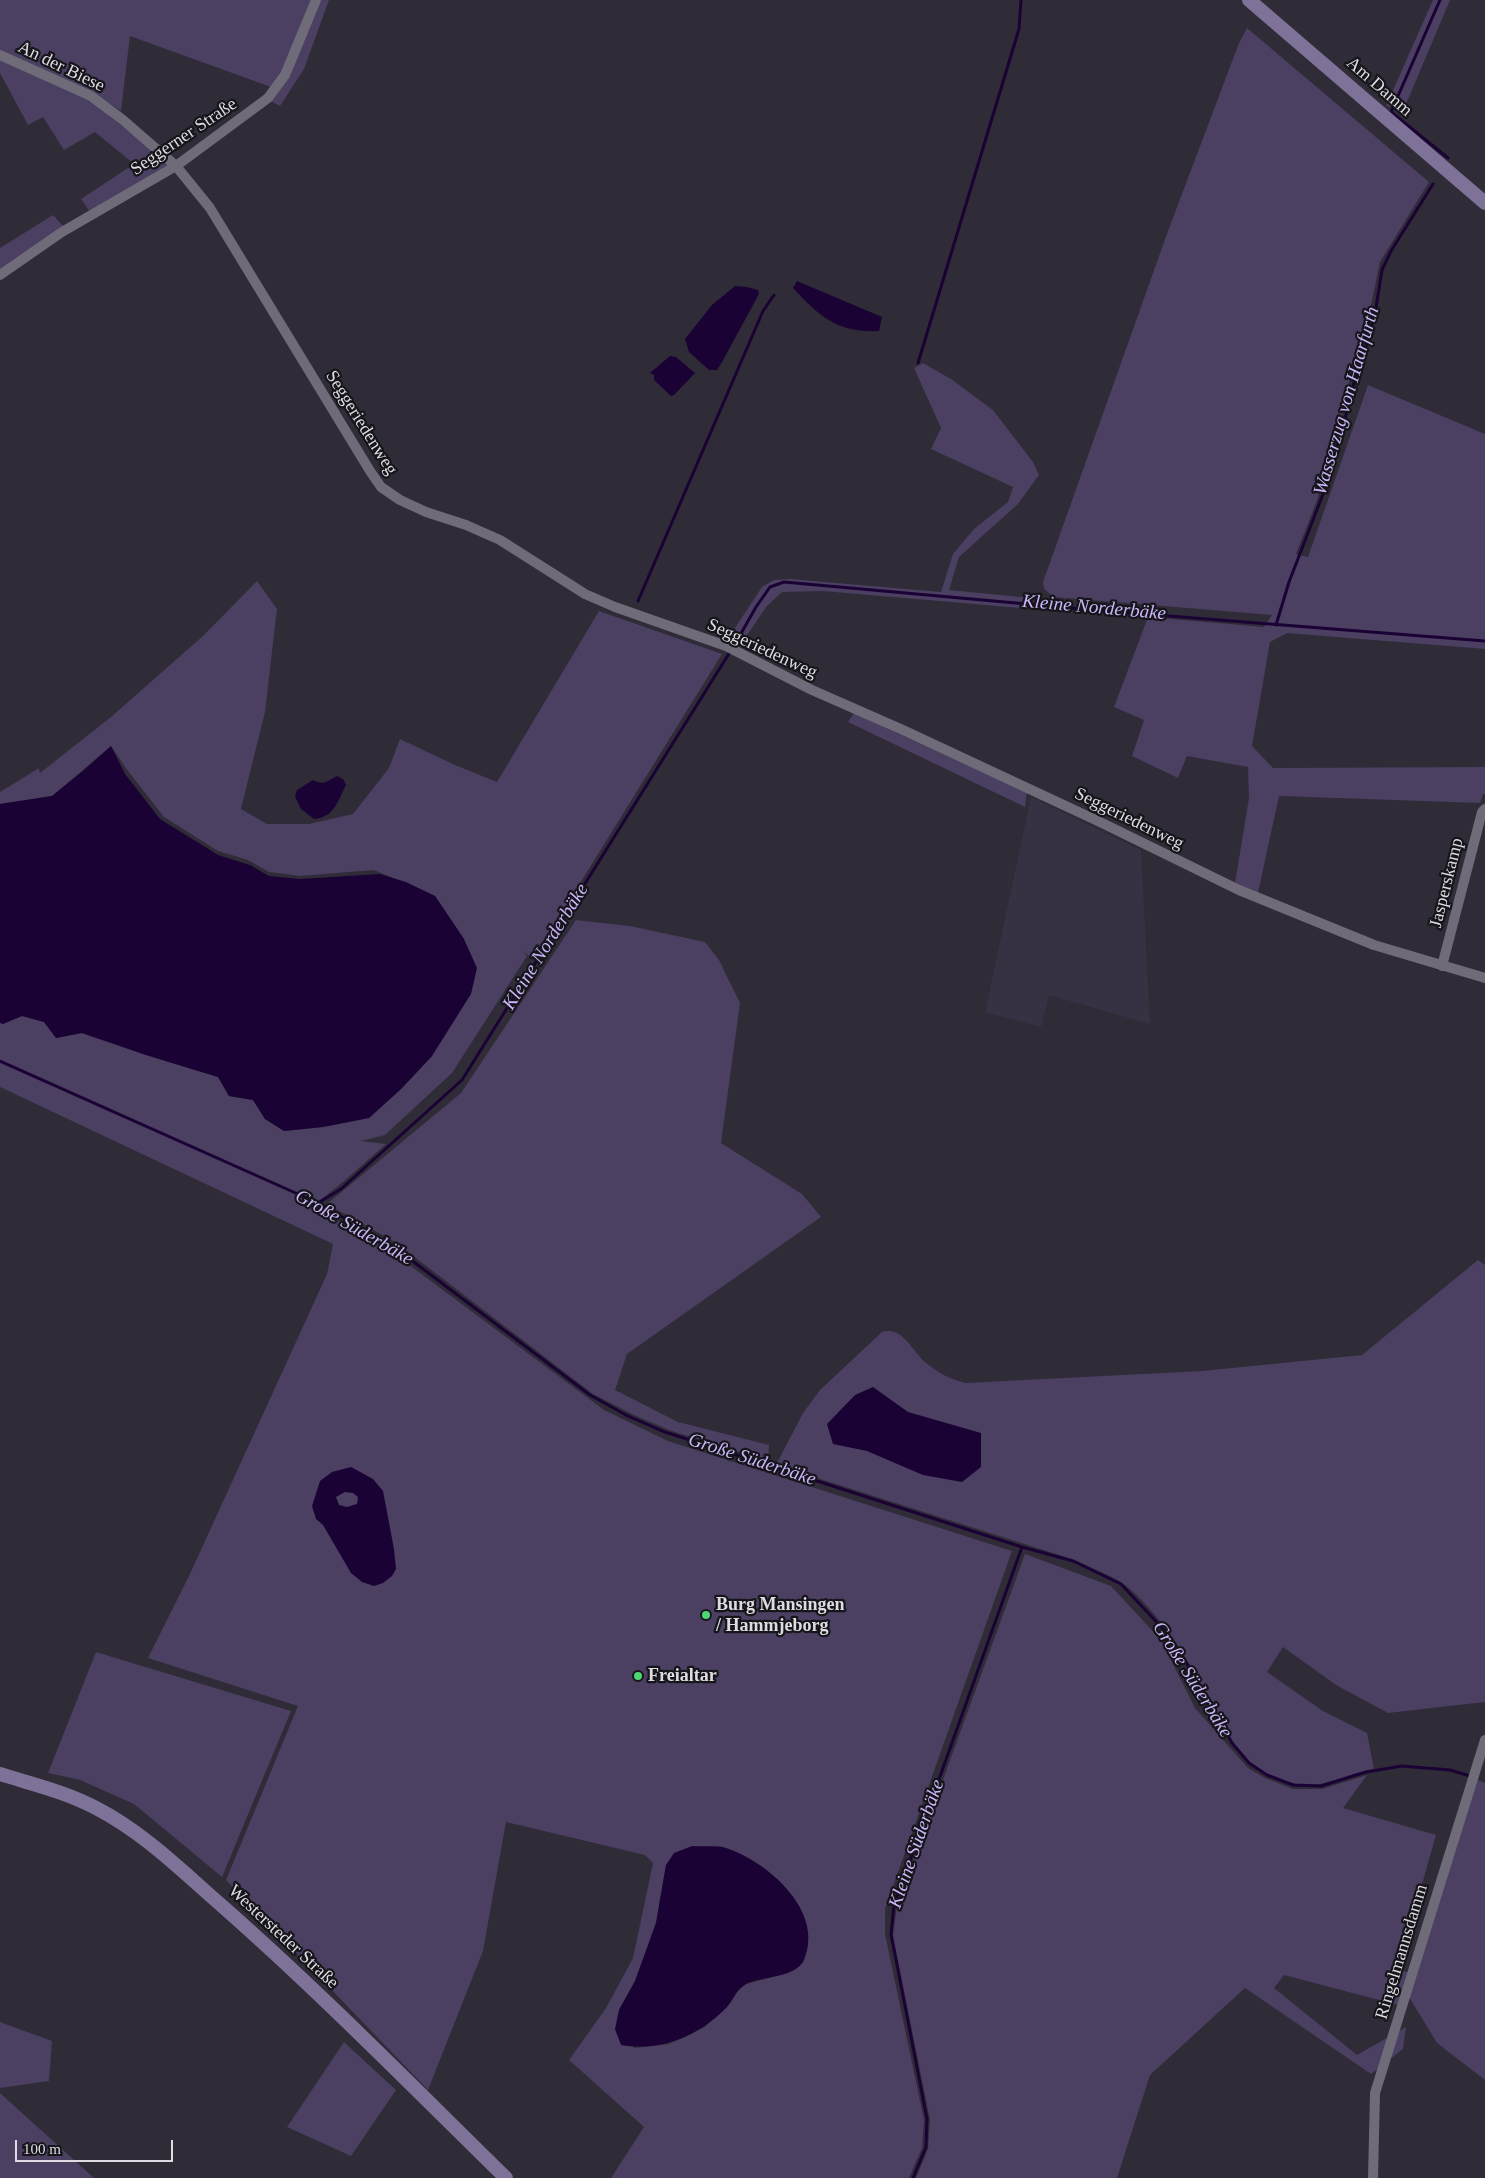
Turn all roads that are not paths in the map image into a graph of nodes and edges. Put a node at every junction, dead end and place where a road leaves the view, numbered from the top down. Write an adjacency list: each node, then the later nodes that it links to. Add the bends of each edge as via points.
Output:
1 (316, 0): 4 (street, Seggerner Straße, via 285,75 268,98)
2 (1249, 0): 5 (main road, Am Damm)
3 (0, 55): 4 (street, An der Biese, via 91,96)
4 (176, 166): 6 (street, Seggerner Straße, via 62,232); 8 (street, Seggeriedenweg, via 210,208 381,487 400,500 500,540 585,594 726,646 812,690 1239,890 1374,945)
5 (1485, 203)
6 (0, 275)
7 (1485, 809): 8 (street, Jasperskamp)
8 (1442, 966): 9 (street, Seggeriedenweg)
9 (1485, 978)
10 (1485, 1740): 13 (street, Ringelmannsdamm, via 1375,2093)
11 (0, 1774): 12 (main road, Westersteder Straße, via 97,1808 151,1844 324,2000)
12 (506, 2178)
13 (1373, 2178)

